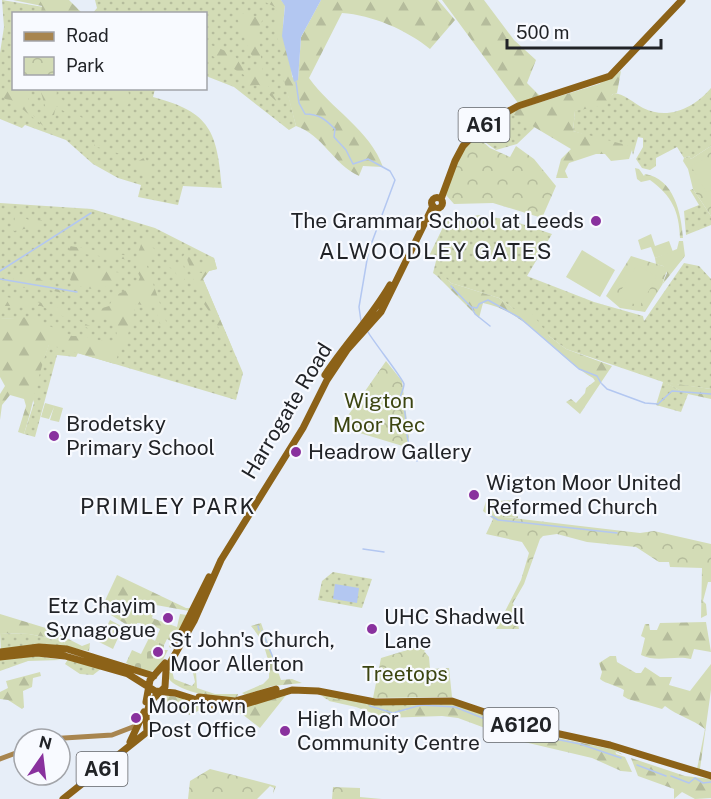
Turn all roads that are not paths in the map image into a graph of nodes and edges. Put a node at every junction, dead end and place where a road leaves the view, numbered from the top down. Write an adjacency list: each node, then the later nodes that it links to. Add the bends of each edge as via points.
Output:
1 (682, 0): 2 (highway, Harrogate Road / A61, via 609,76 524,104 483,125 463,146 443,186 439,198 442,204 435,207)
2 (381, 307): 3 (highway, Harrogate Road / A61, via 330,375); 4 (highway, Harrogate Road / A61, via 334,361)
3 (306, 423): 4 (highway); 5 (highway, Harrogate Road / A61)
4 (294, 435): 6 (highway, Harrogate Road / A61)
5 (292, 446): 6 (highway); 7 (highway, Harrogate Road / A61)
6 (282, 453): 7 (highway, Harrogate Road / A61)
7 (268, 479): 8 (highway, Harrogate Road / A61); 8 (highway, Harrogate Road / A61)
8 (207, 585): 9 (highway, Harrogate Road / A61)
9 (201, 600): 12 (highway, Harrogate Road / A61); 13 (highway, Harrogate Road / A61, via 167,668)
10 (0, 652): 12 (highway, via 67,649)
11 (0, 657): 14 (highway, via 37,653 65,656 128,674)
12 (154, 676): 13 (highway); 14 (highway, Harrogate Road)
13 (165, 680): 15 (highway, A6120, via 193,695 225,701 287,687); 16 (highway, Harrogate Road)
14 (148, 686): 16 (highway); 18 (highway, A61, via 149,695)
15 (318, 691): 16 (highway, A6120, via 279,692 231,706); 20 (highway, A6120, via 373,702 460,702 532,728 610,745)
16 (161, 692): 17 (highway, A61, via 150,700)
17 (148, 725): 18 (highway); 22 (highway, A61, via 147,732)
18 (137, 726): 19 (main road, via 99,736); 21 (highway, A61, via 134,738 123,749)
19 (72, 738)
20 (711, 776)
21 (58, 799)
22 (63, 799)

